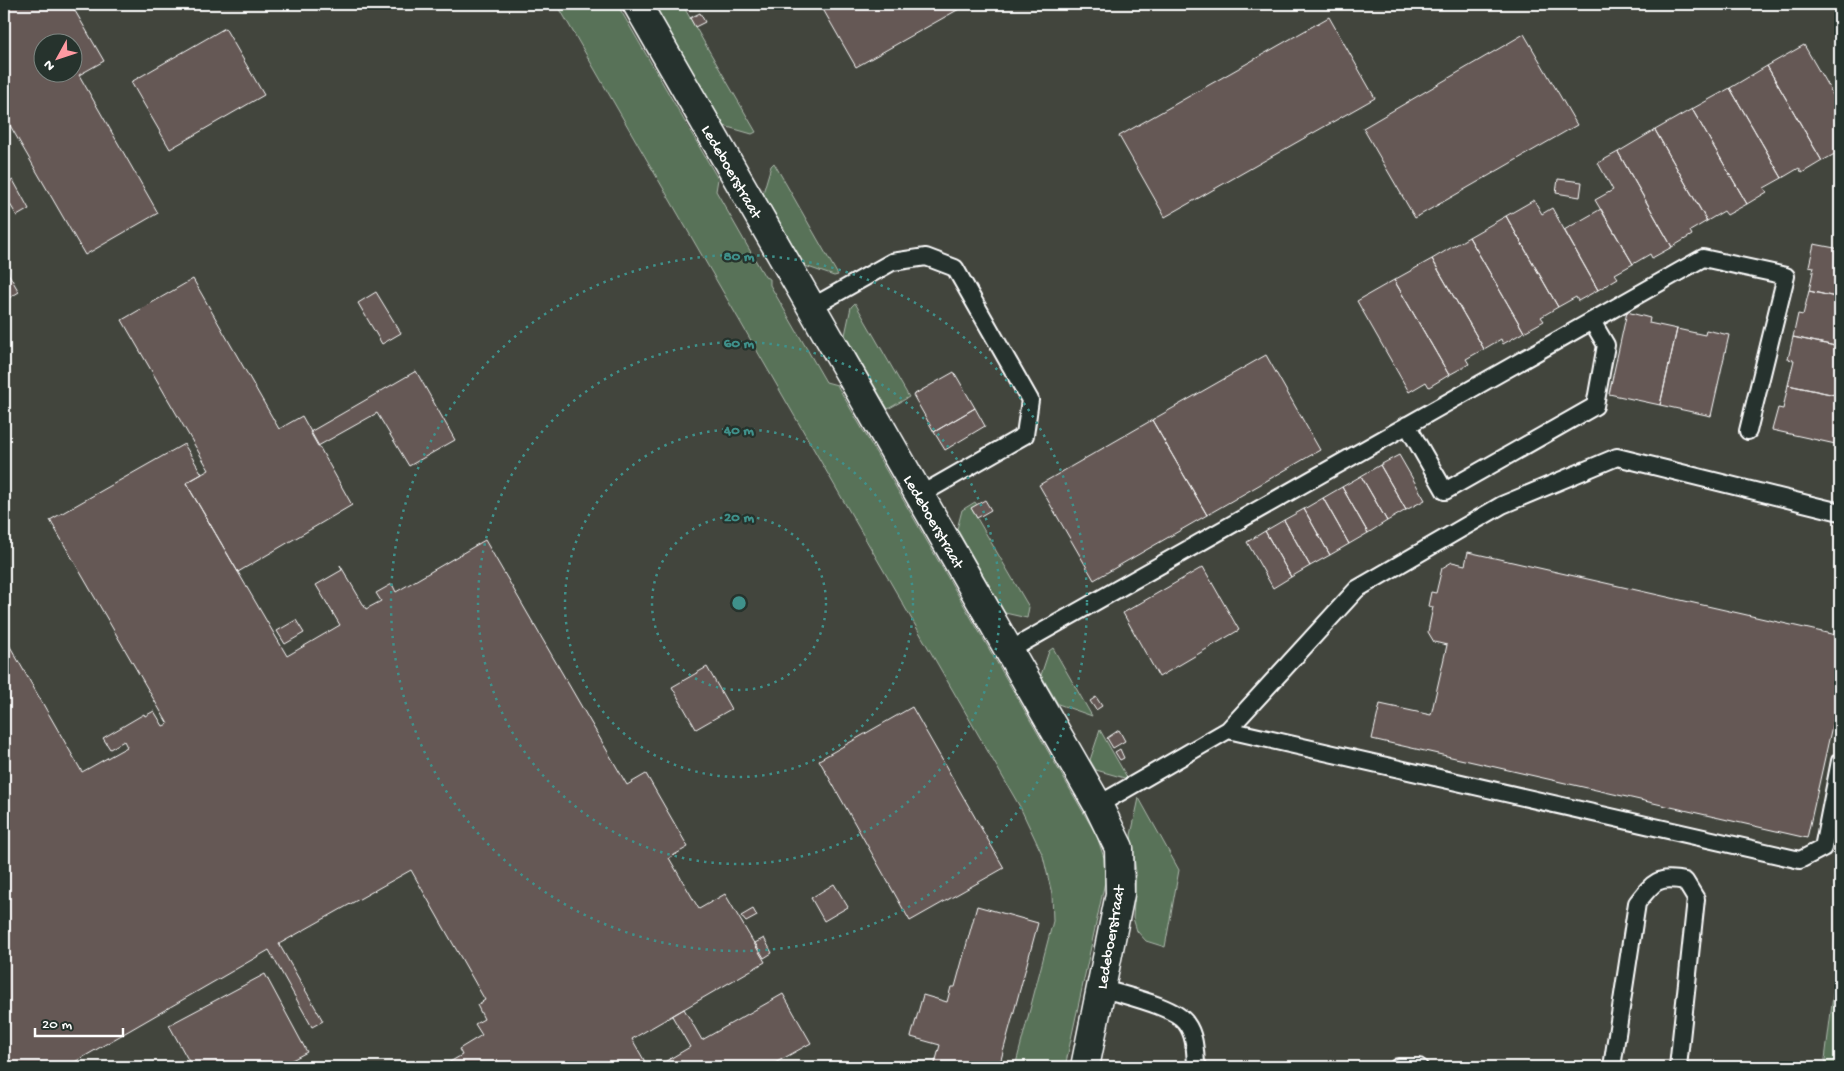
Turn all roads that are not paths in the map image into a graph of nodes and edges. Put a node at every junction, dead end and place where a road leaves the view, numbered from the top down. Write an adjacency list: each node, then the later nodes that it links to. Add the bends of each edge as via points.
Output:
1 (637, 4): 2 (street, Ledeboerstraat)
2 (812, 307): 6 (street, Ledeboerstraat); 6 (lane, via 892,262 926,257 955,268 1030,400 1025,435)
3 (1592, 321): 4 (lane); 4 (lane, via 1606,345 1595,406 1454,487 1445,491); 5 (lane, via 1703,258 1786,276)
4 (1407, 425): 8 (lane)
5 (1748, 431)
6 (920, 495): 8 (street, Ledeboerstraat)
7 (1840, 512): 9 (lane, via 1617,457 1502,505 1357,588)
8 (1010, 650): 11 (street, Ledeboerstraat)
9 (1228, 730): 10 (lane, via 1800,860 1823,848); 11 (lane)
10 (1840, 761)
11 (1098, 805): 12 (street, Ledeboerstraat, via 1119,848 1120,894)
12 (1101, 988): 13 (street, Ledeboerstraat); 14 (lane, via 1172,1012 1186,1021 1193,1035)
13 (1085, 1067)
14 (1199, 1067)
15 (1398, 1067): 16 (lane)
16 (1419, 1067)
17 (1612, 1067): 18 (lane, via 1637,902 1652,883 1668,878 1685,881 1696,899)
18 (1678, 1067)

